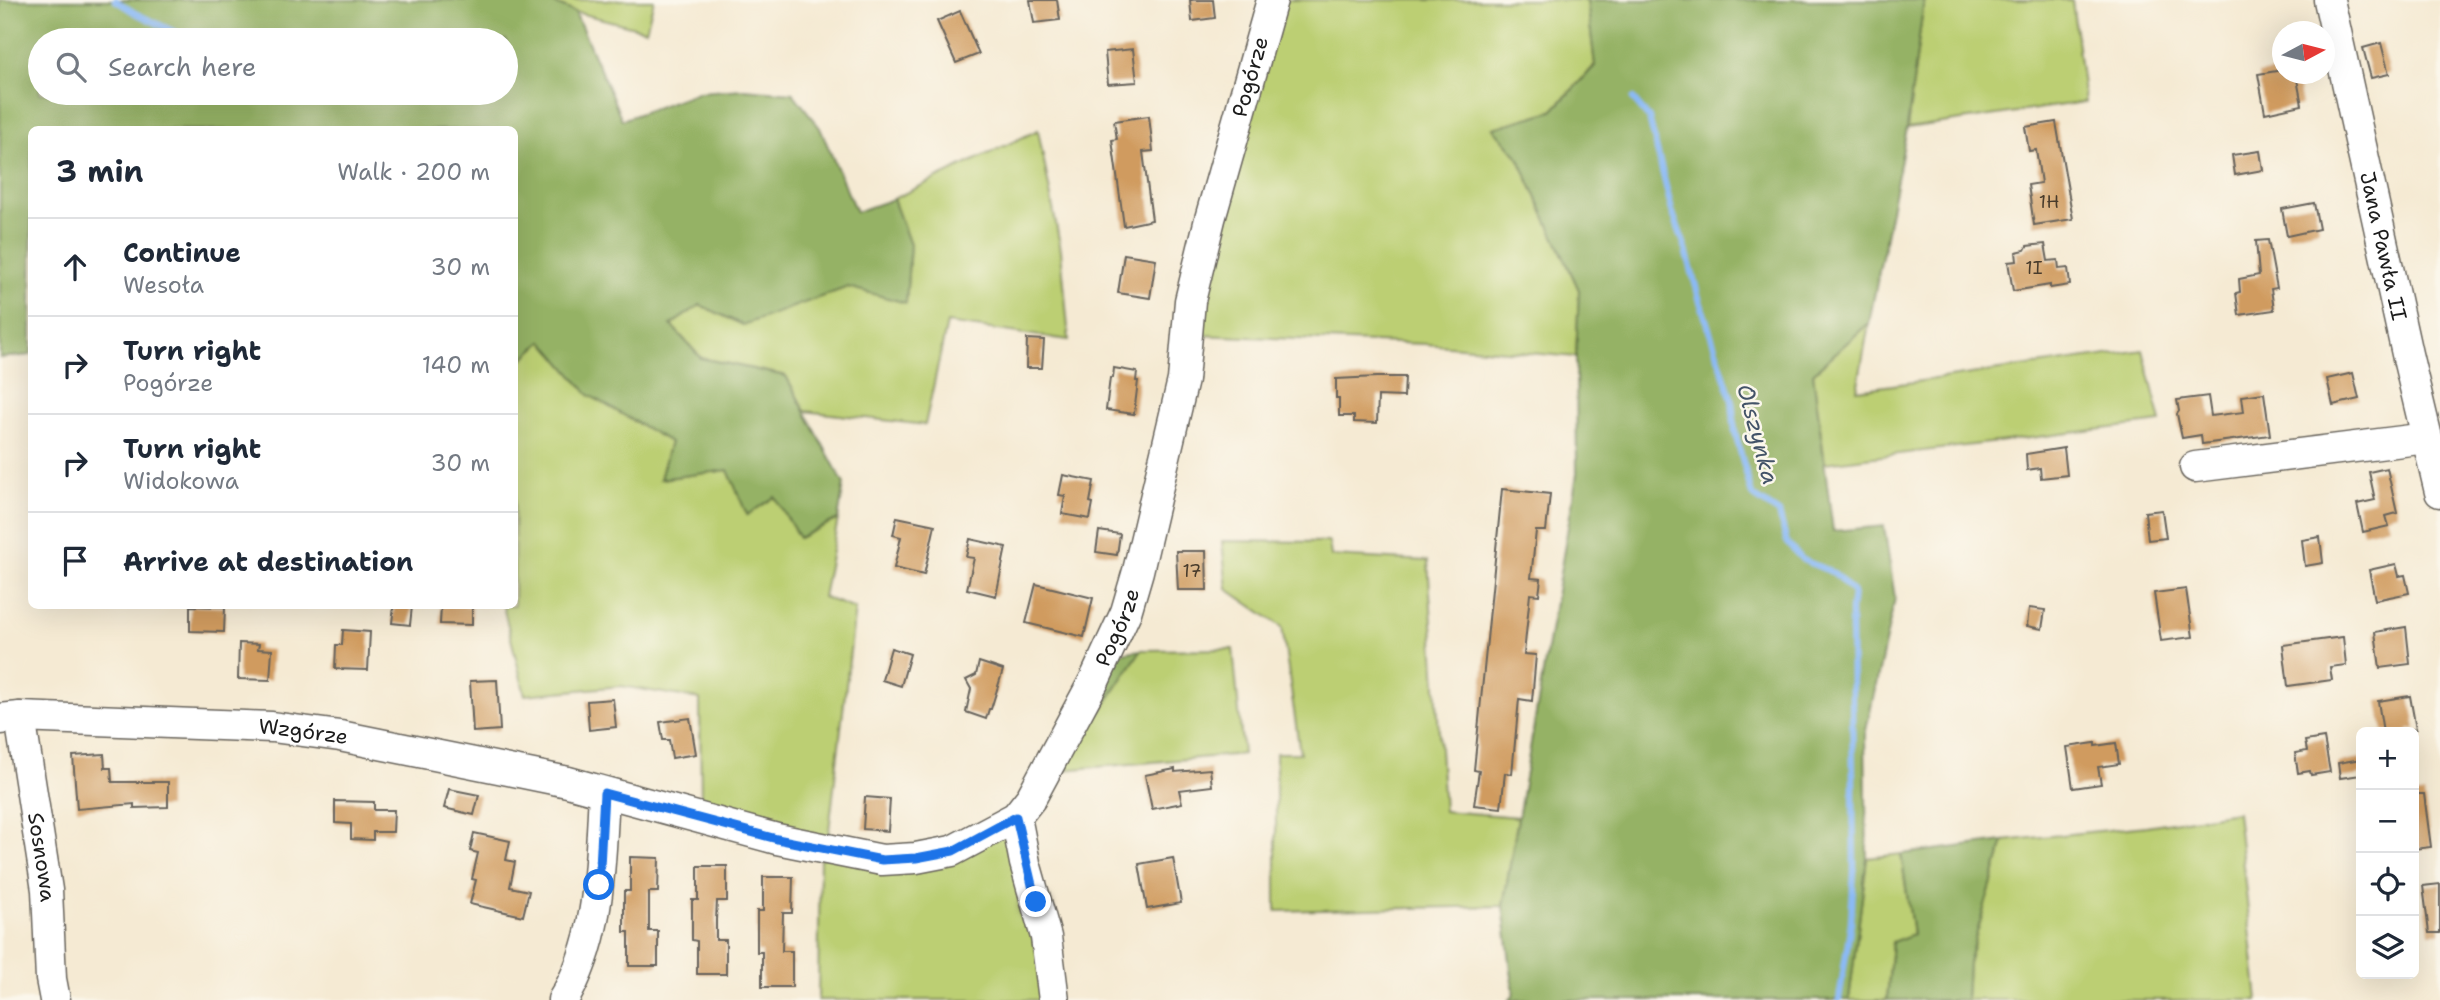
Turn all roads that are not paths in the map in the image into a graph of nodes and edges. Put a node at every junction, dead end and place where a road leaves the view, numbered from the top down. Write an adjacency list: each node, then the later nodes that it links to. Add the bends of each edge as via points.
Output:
1 (1272, 0): 8 (street, Pogórze, via 1190,301 1183,380 1132,592 1091,689)
2 (2329, 0): 3 (street, Jana Pawła II)
3 (2427, 438): 4 (street); 5 (street, Jana Pawła II)
4 (2195, 467)
5 (2440, 492)
6 (10, 718): 7 (street, Wzgórze, via 272,727 340,736); 9 (street, Sosnowa, via 47,890)
7 (604, 793): 8 (street, Pogórze, via 777,839 882,860 953,851); 10 (street, via 599,885 587,948)
8 (1016, 817): 11 (street, via 1046,937)
9 (55, 1000)
10 (563, 1000)
11 (1054, 1000)

